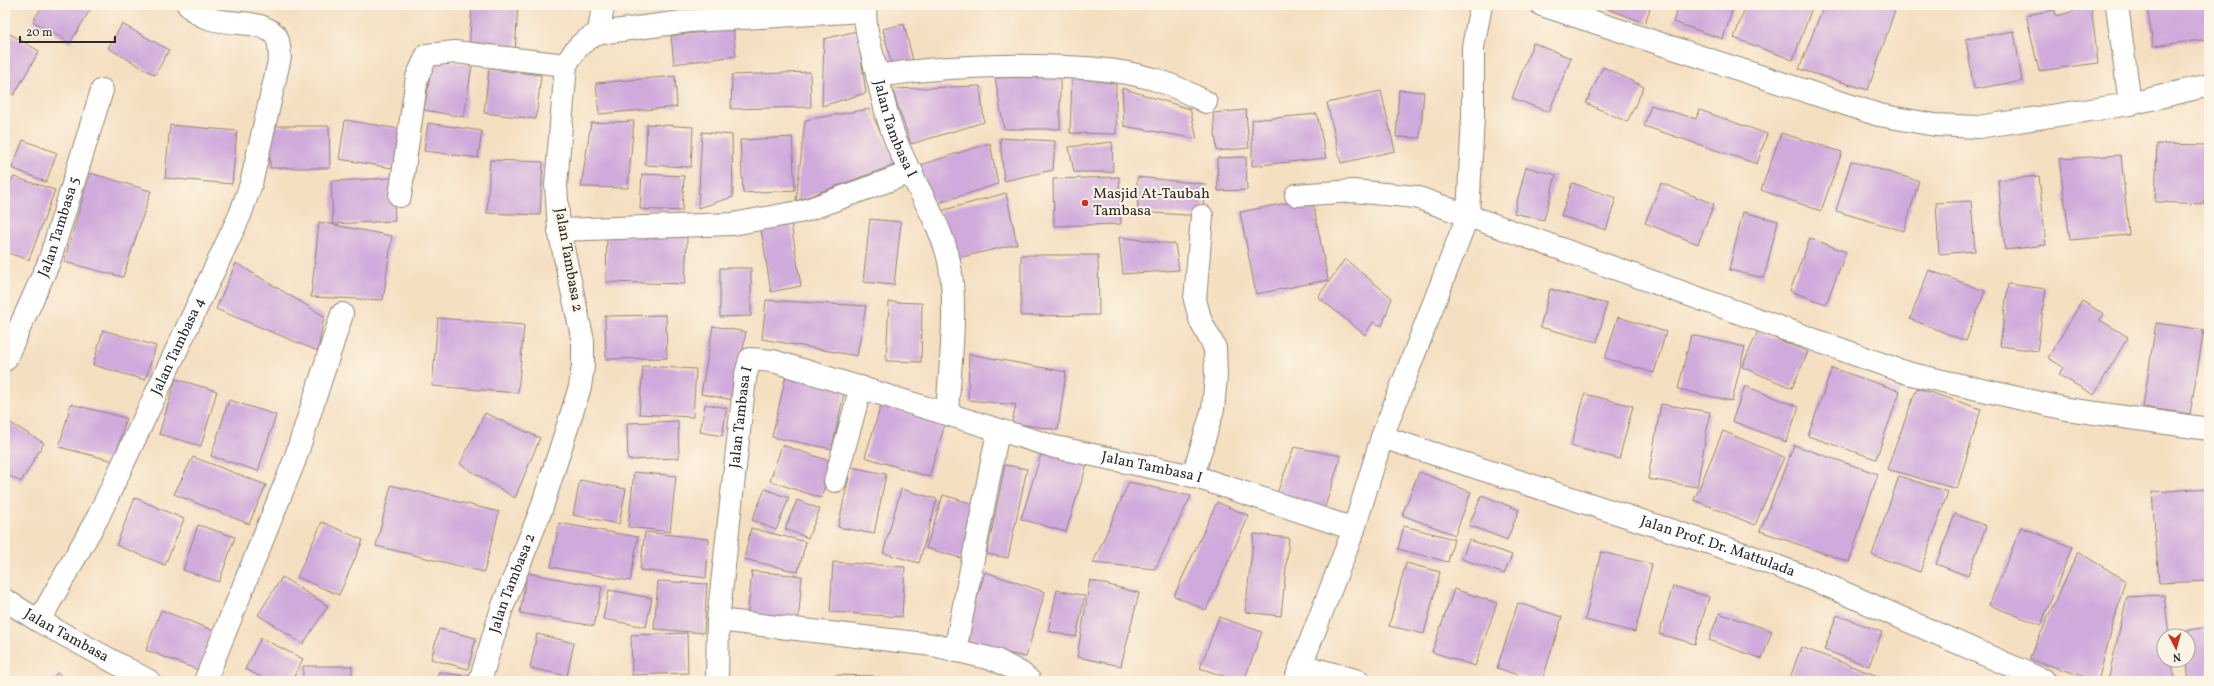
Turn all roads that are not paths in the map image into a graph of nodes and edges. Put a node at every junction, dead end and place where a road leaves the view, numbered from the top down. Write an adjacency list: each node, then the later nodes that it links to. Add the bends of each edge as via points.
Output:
1 (188, 5): 33 (street, Jalan Tambasa 4, via 197,14 212,19 260,27 272,32 278,42 280,57 251,184 240,215 98,516)
2 (603, 5): 8 (street)
3 (1481, 5): 18 (street, via 1473,47 1473,116)
4 (1542, 5): 14 (street, via 1879,115 1935,125 1978,127)
5 (2117, 5): 14 (street)
6 (865, 8): 7 (street, Jalan Tambasa 2, via 794,17); 10 (street, Jalan Tambasa I, via 869,41)
7 (690, 13): 8 (street, Jalan Tambasa 2)
8 (599, 33): 9 (street, Jalan Tambasa 2, via 574,49)
9 (566, 65): 16 (street, via 455,52 426,55 417,77); 20 (street, Jalan Tambasa 2, via 556,185)
10 (878, 76): 13 (street, via 919,69 1070,67 1116,71 1152,78 1178,87); 15 (street, Jalan Tambasa I, via 898,146)
11 (2209, 85): 14 (street)
12 (102, 90): 22 (street, Jalan Tambasa 5, via 48,262)
13 (1206, 102)
14 (2130, 104)
15 (912, 172): 20 (street, via 804,211 733,224); 24 (street, Jalan Tambasa I, via 940,234 951,273)
16 (400, 196)
17 (1296, 196): 18 (street, via 1353,190 1416,196)
18 (1468, 215): 25 (street, via 1907,373 2067,409); 27 (street)
19 (1202, 216): 28 (street, via 1195,300 1201,322 1215,348 1216,376 1213,409)
20 (559, 230): 38 (street, Jalan Tambasa 2, via 583,341 580,388 541,510 502,608)
21 (342, 314): 37 (street, via 294,462)
22 (5, 360)
23 (861, 387): 24 (street, Jalan Tambasa I); 29 (street); 32 (street, Jalan Tambasa I, via 773,361 750,359 745,378)
24 (947, 413): 26 (street, Jalan Tambasa I)
25 (2209, 429)
26 (998, 431): 28 (street, Jalan Tambasa I, via 1062,449); 34 (street)
27 (1382, 437): 30 (street); 42 (street, Jalan Prof. Dr. Mattulada, via 1750,556 1824,584)
28 (1193, 476): 30 (street, Jalan Tambasa I)
29 (835, 481)
30 (1354, 529): 35 (street)
31 (5, 600): 33 (street, Jalan Tambasa)
32 (718, 620): 34 (street); 39 (street, Jalan Tambasa I)
33 (39, 621): 36 (street, Jalan Tambasa)
34 (955, 650): 40 (street, via 996,660 1021,672)
35 (1298, 673): 41 (street)
36 (149, 681)
37 (205, 681)
38 (480, 681)
39 (717, 681)
40 (1030, 681)
41 (1359, 681)
42 (2045, 681)

